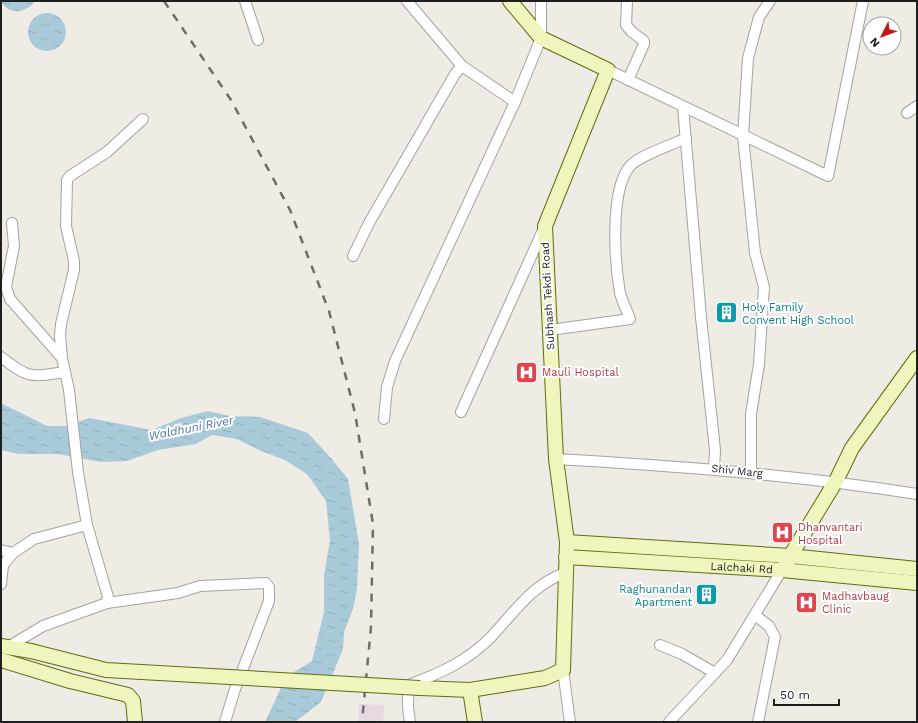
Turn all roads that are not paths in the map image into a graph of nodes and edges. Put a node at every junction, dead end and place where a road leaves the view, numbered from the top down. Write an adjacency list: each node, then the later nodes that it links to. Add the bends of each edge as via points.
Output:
1 (245, 1): 9 (street)
2 (407, 1): 10 (street)
3 (510, 1): 8 (main road)
4 (541, 1): 8 (street)
5 (627, 1): 12 (street, via 626,25 644,41)
6 (770, 1): 18 (street, via 759,17 748,58)
7 (863, 1): 18 (street, via 828,176)
8 (541, 38): 11 (main road); 13 (street)
9 (258, 40)
10 (462, 66): 13 (street); 22 (street, via 369,222)
11 (608, 70): 12 (street); 21 (main road, Subhash Tekdi Road)
12 (628, 80): 15 (street)
13 (515, 102): 29 (street, via 398,355 387,387)
14 (917, 106): 16 (street)
15 (683, 107): 18 (street); 19 (street)
16 (907, 113)
17 (143, 119): 25 (street, via 108,152 67,180 66,226 74,270 61,324)
18 (743, 136): 32 (street, via 755,253 764,287 759,364 751,414)
19 (686, 138): 23 (street, via 631,166 625,175 618,197 616,242 620,294 630,319); 31 (street, via 715,450)
20 (12, 223): 25 (street, via 14,246 6,292)
21 (545, 226): 23 (main road, Subhash Tekdi Road); 28 (street)
22 (353, 256)
23 (550, 330): 30 (main road, Subhash Tekdi Road)
24 (1, 357): 27 (street, via 28,375)
25 (62, 358): 27 (street)
26 (917, 358): 33 (main road, via 852,448)
27 (65, 372): 35 (street, via 78,472)
28 (461, 412)
29 (384, 419)
30 (556, 459): 31 (street, Shiv Marg); 36 (main road, Subhash Tekdi Road)
31 (714, 469): 32 (street, Shiv Marg)
32 (751, 473): 33 (street, Shiv Marg)
33 (836, 481): 34 (street, Shiv Marg); 39 (main road)
34 (917, 494)
35 (88, 525): 38 (street, via 34,539); 46 (street, via 108,597)
36 (567, 542): 39 (main road, Lalchaki Rd); 40 (main road, Subhash Tekdi Road)
37 (1, 550): 38 (street)
38 (13, 553): 45 (street, via 3,565)
39 (790, 556): 41 (main road, Lalchaki Rd); 42 (main road)
40 (566, 557): 42 (main road, Lalchaki Rd); 43 (main road, Subhash Tekdi Road)
41 (917, 569)
42 (782, 570): 44 (main road, Lalchaki Rd); 47 (street)
43 (565, 572): 51 (main road, Subhash Tekdi Road); 56 (street, via 537,588 490,638 467,658 449,670 411,684 407,700)
44 (917, 583)
45 (1, 584)
46 (107, 603): 49 (street, via 43,626); 55 (street, via 178,593 200,586 266,583 269,587 269,601)
47 (755, 615): 52 (street, via 727,660); 60 (street, via 769,626 775,637)
48 (660, 645): 52 (street)
49 (4, 647): 53 (main road, bridge, via 31,651 106,670)
50 (1, 660): 54 (main road, via 128,695 133,701)
51 (563, 670): 53 (main road, via 545,678); 58 (street)
52 (715, 673): 59 (street)
53 (470, 690): 57 (main road)
54 (135, 722)
55 (225, 722)
56 (410, 722)
57 (475, 722)
58 (570, 722)
59 (670, 722)
60 (758, 722)

